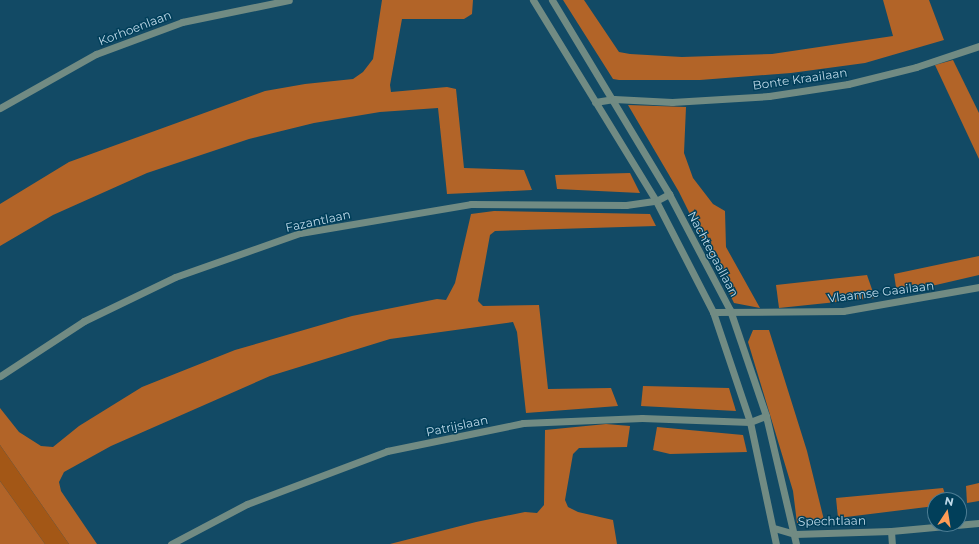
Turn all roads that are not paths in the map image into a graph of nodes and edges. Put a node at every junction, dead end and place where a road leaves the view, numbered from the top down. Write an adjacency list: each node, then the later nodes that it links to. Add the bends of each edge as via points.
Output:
1 (289, 0): 7 (street, Korhoenlaan, via 182,22 96,54)
2 (533, 0): 6 (street)
3 (552, 0): 5 (street, Nachtegaallaan)
4 (979, 46): 5 (street, Bonte Kraailaan, via 848,84 769,96 672,102)
5 (614, 99): 6 (street, Bonte Kraailaan); 8 (street, Nachtegaallaan)
6 (595, 102): 9 (street)
7 (0, 108)
8 (669, 194): 9 (street, Fazantlaan); 11 (street, Nachtegaallaan)
9 (656, 201): 12 (street); 13 (street, Fazantlaan, via 626,205 471,204 300,234 176,277 84,321)
10 (979, 287): 11 (street, Vlaamse Gaailaan, via 844,311)
11 (730, 310): 12 (street, Vlaamse Gaailaan); 14 (street, Nachtegaallaan)
12 (714, 312): 15 (street)
13 (0, 376)
14 (766, 416): 15 (street, Patrijslaan); 19 (street, Nachtegaallaan)
15 (750, 422): 17 (street); 20 (street, Patrijslaan, via 642,418 523,423 387,451 247,504)
16 (979, 523): 18 (street, Spechtlaan)
17 (774, 528): 19 (street, Spechtlaan); 21 (street)
18 (892, 531): 19 (street, Spechtlaan); 23 (street)
19 (795, 534): 22 (street, Nachtegaallaan)
20 (171, 544)
21 (776, 544)
22 (796, 544)
23 (892, 544)

